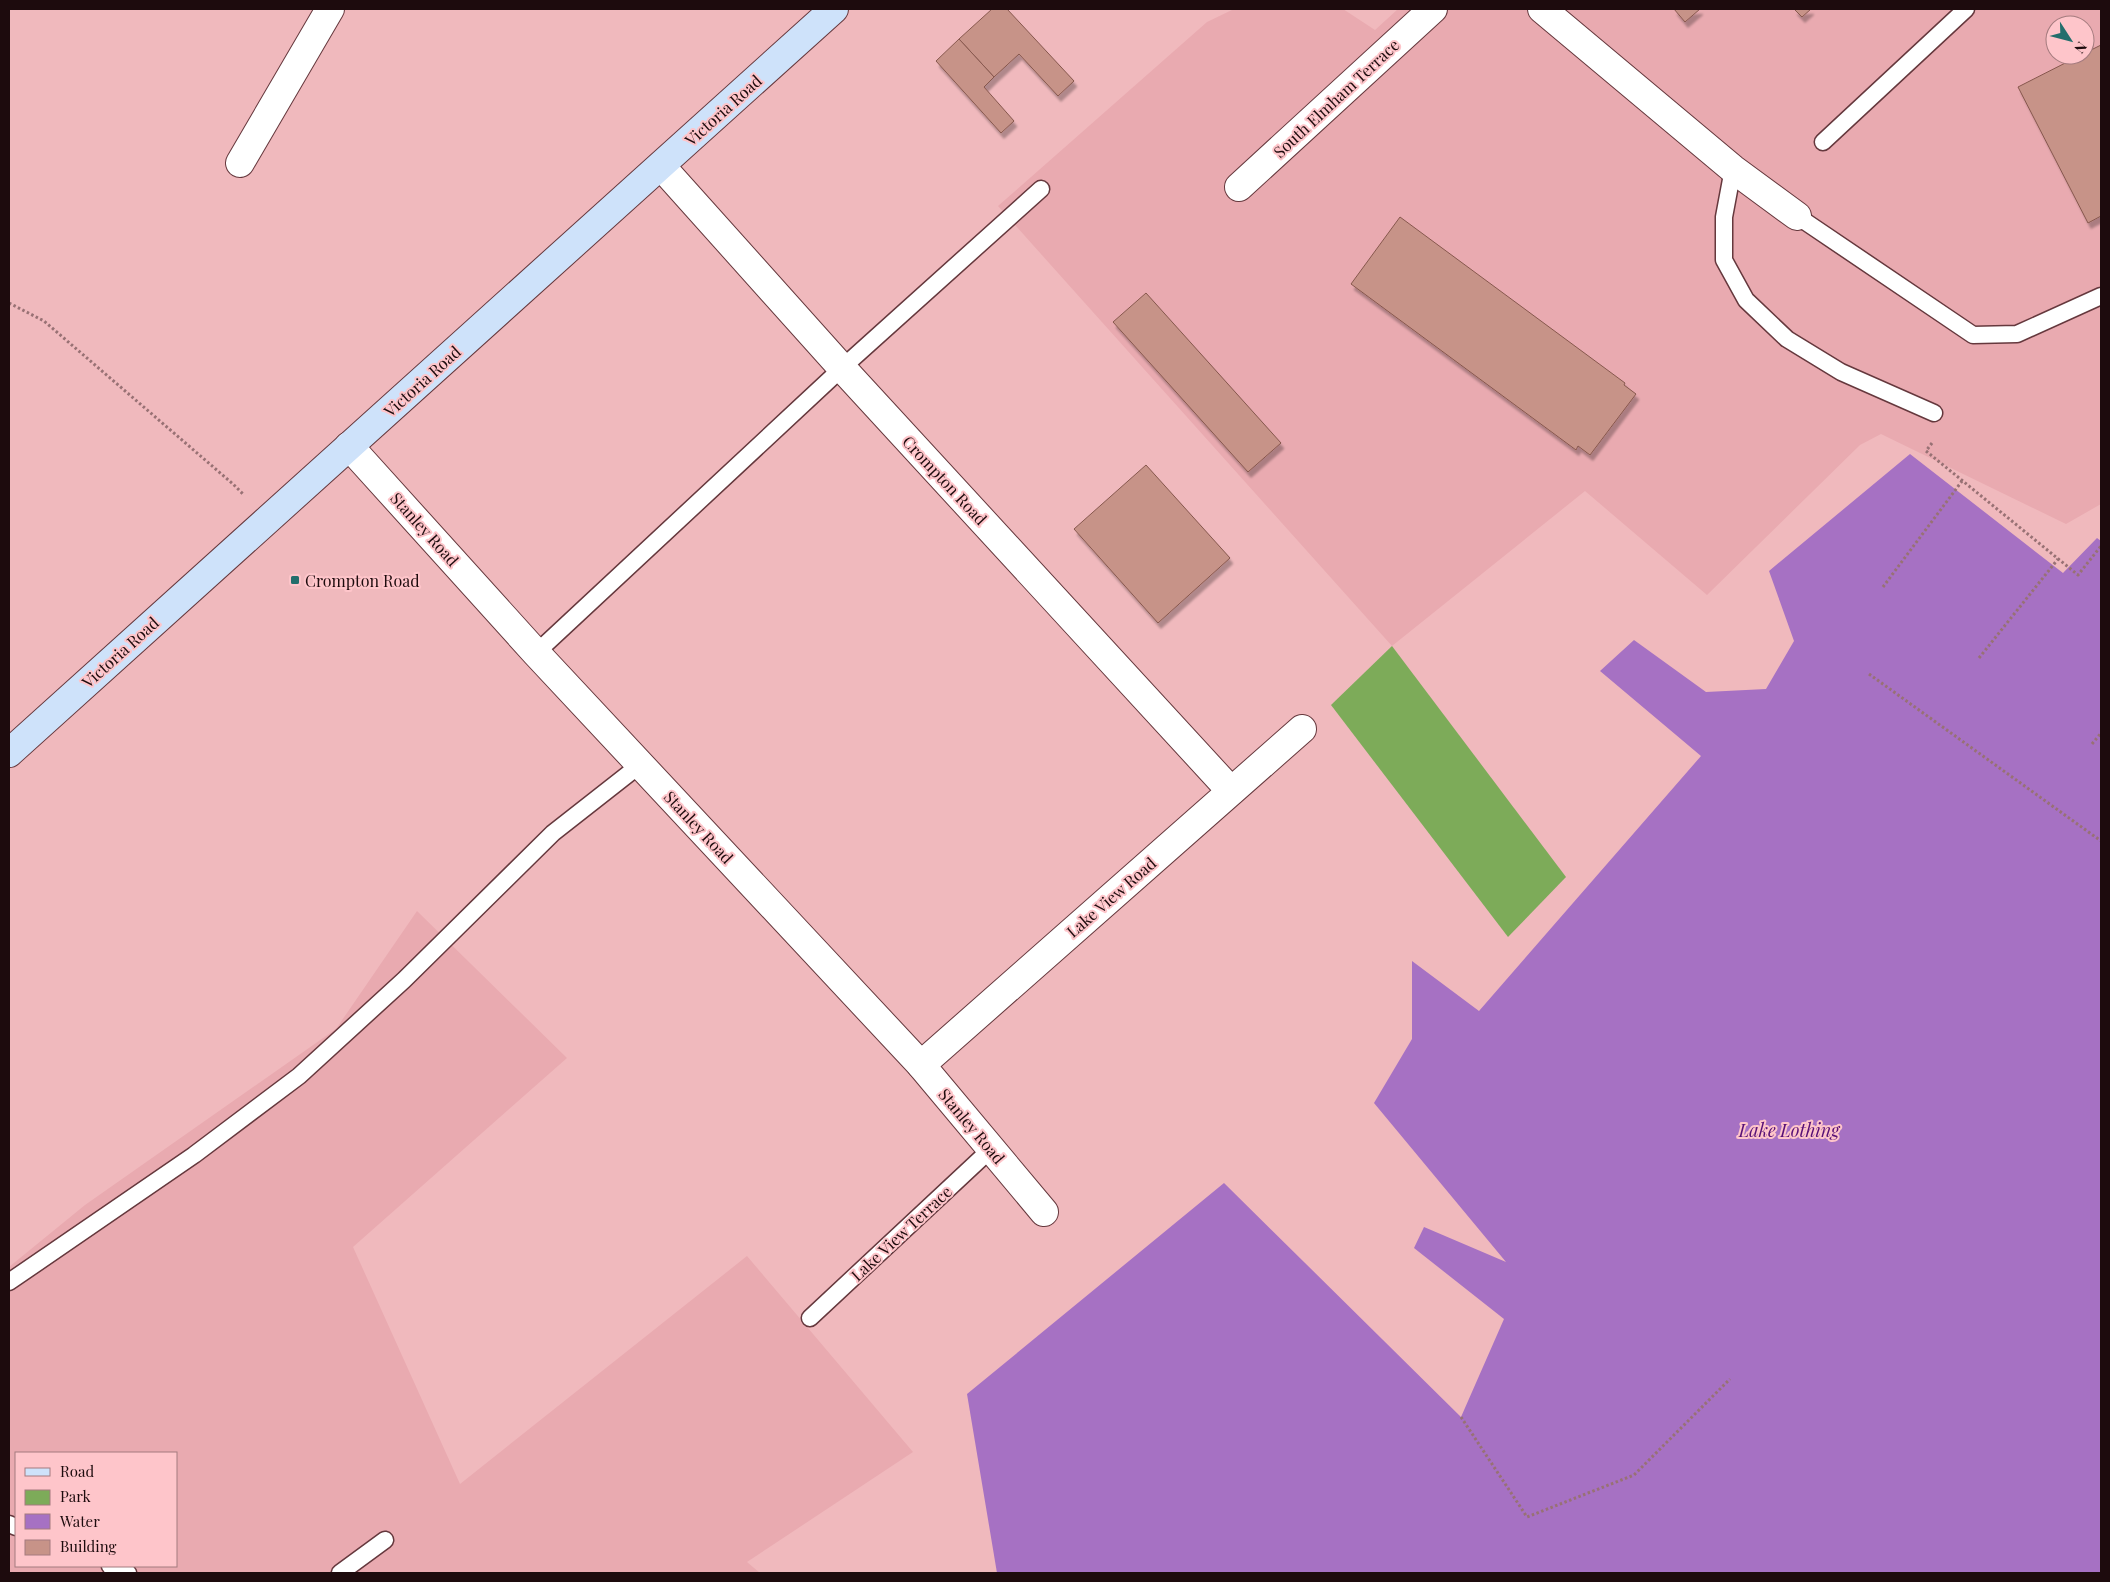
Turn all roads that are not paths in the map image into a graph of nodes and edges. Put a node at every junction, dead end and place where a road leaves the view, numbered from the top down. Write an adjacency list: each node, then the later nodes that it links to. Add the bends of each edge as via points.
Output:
1 (330, 9): 7 (street)
2 (834, 9): 8 (main road, Victoria Road)
3 (1433, 9): 10 (street, South Elmham Terrace)
4 (1542, 9): 9 (street)
5 (1966, 9): 6 (lane)
6 (1823, 142)
7 (240, 163)
8 (661, 166): 14 (street, Crompton Road); 16 (main road, Victoria Road)
9 (1733, 169): 12 (street); 15 (lane, via 1724,216 1724,260 1746,300 1787,339 1841,372)
10 (1239, 187)
11 (1041, 189): 14 (lane)
12 (1797, 216): 13 (lane, via 1972,335 2016,334)
13 (2101, 296)
14 (842, 368): 17 (lane); 21 (street, Crompton Road)
15 (1934, 413)
16 (349, 446): 17 (street, Stanley Road); 19 (main road, Victoria Road)
17 (536, 652): 20 (street, Stanley Road)
18 (1302, 729): 21 (street, Lake View Road)
19 (9, 752)
20 (641, 764): 22 (street, Stanley Road); 25 (lane, via 552,833 404,980 299,1076 194,1155)
21 (1231, 791): 22 (street, Lake View Road)
22 (921, 1065): 23 (street, Stanley Road)
23 (991, 1149): 24 (street, Stanley Road); 26 (lane, Lake View Terrace)
24 (1044, 1212)
25 (9, 1282)
26 (810, 1318)
27 (385, 1540): 30 (lane)
28 (113, 1567): 29 (lane)
29 (128, 1573)
30 (340, 1573)

